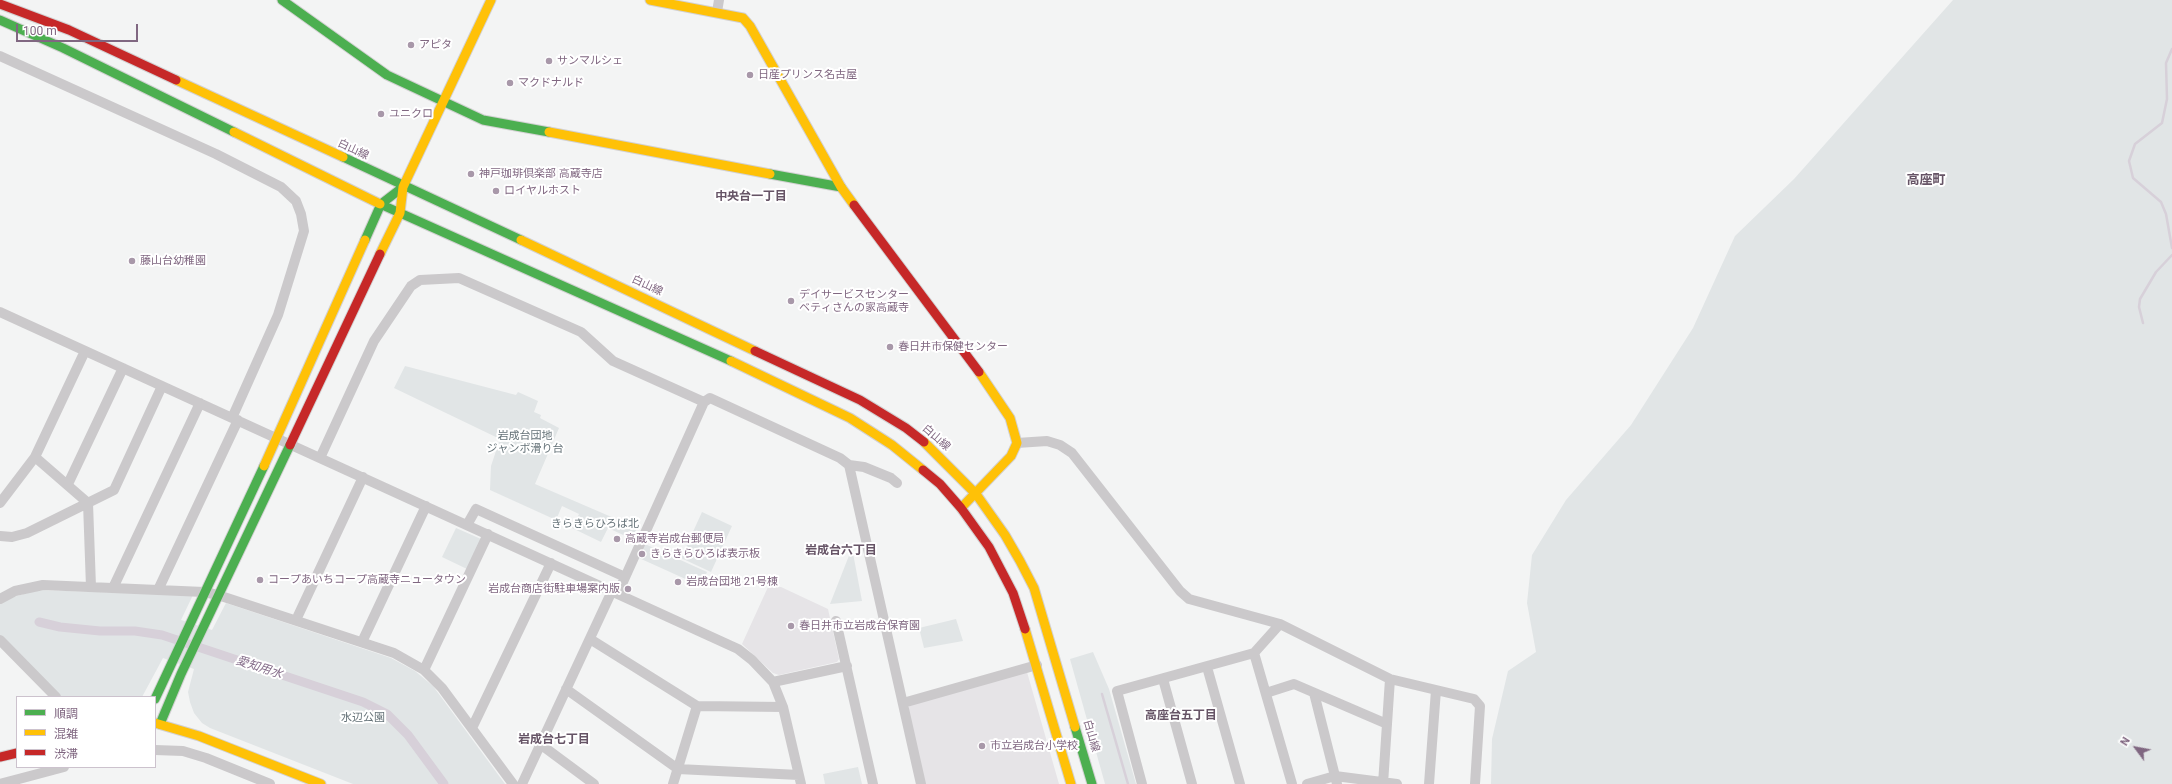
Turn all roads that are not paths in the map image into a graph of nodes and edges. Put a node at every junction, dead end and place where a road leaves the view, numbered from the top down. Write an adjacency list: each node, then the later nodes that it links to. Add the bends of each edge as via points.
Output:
1 (9, 0): 9 (street)
2 (282, 0): 11 (street, via 387,75)
3 (491, 0): 11 (street)
4 (650, 0): 7 (street)
5 (719, 0): 7 (street)
6 (0, 4): 9 (street, 白山線)
7 (717, 12): 13 (street, via 743,18 750,26)
8 (0, 20): 14 (street, via 63,48)
9 (69, 30): 12 (street, 白山線)
10 (0, 56): 22 (street, via 216,154 281,187 296,201 304,231 278,315)
11 (444, 102): 12 (street); 13 (street, via 483,120)
12 (403, 187): 14 (street); 15 (street); 32 (street, 白山線, via 860,400 906,428 933,449)
13 (841, 187): 24 (street, via 1002,404 1010,418)
14 (381, 204): 15 (street); 23 (street)
15 (400, 213): 25 (street); 36 (street, via 683,338 850,418 919,465)
16 (0, 312): 17 (street)
17 (85, 350): 18 (street); 26 (street)
18 (123, 368): 19 (street); 31 (street)
19 (162, 386): 21 (street); 34 (street, via 114,490)
20 (704, 402): 27 (street, via 613,361 581,332 459,278 420,280 411,286 374,341); 28 (street, via 710,398 840,458); 41 (street)
21 (200, 403): 22 (street); 43 (street)
22 (235, 419): 23 (street); 44 (street)
23 (277, 438): 25 (street); 45 (street)
24 (1017, 443): 32 (street, via 1011,456); 51 (street, via 1047,441 1060,445 1072,453 1180,591 1189,599)
25 (290, 444): 27 (street); 47 (street)
26 (35, 457): 31 (street); 33 (street)
27 (320, 458): 29 (street)
28 (849, 465): 30 (street, via 864,467); 69 (street)
29 (363, 477): 35 (street); 49 (street)
30 (898, 483)
31 (68, 484): 34 (street)
32 (976, 494): 36 (street); 94 (street, 白山線, via 1005,535 1034,588)
33 (0, 503)
34 (88, 503): 39 (street, via 27,533 12,537); 42 (street)
35 (426, 506): 37 (street); 54 (street)
36 (961, 508): 56 (street, via 990,547 1007,581)
37 (467, 525): 38 (street); 41 (street, via 476,509)
38 (488, 534): 40 (street); 59 (street)
39 (0, 536)
40 (551, 563): 46 (street); 74 (street)
41 (625, 577): 46 (street)
42 (91, 587): 43 (street); 48 (street, via 43,585 15,591)
43 (113, 588): 44 (street)
44 (158, 590): 45 (street)
45 (204, 592): 47 (street); 68 (street)
46 (615, 592): 52 (street); 62 (street, via 738,649)
47 (218, 594): 49 (street); 72 (street)
48 (0, 599)
49 (296, 620): 54 (street)
50 (836, 621): 57 (street)
51 (1280, 624): 55 (street); 61 (street)
52 (590, 639): 63 (street); 70 (street)
53 (0, 640): 67 (street)
54 (362, 642): 59 (street, via 394,653)
55 (1254, 653): 58 (street); 65 (street)
56 (1037, 665): 69 (street); 93 (street)
57 (847, 666): 62 (street); 91 (street)
58 (1207, 667): 60 (street); 97 (street)
59 (424, 670): 74 (street, via 442,688)
60 (1163, 679): 95 (street, via 1116,691); 96 (street)
61 (1390, 679): 64 (street); 73 (street)
62 (773, 682): 71 (street)
63 (566, 690): 75 (street); 80 (street)
64 (1436, 690): 101 (street); 102 (street, via 1474,699 1480,706)
65 (1266, 693): 66 (street, via 1294,684); 98 (street)
66 (1314, 693): 73 (street); 82 (street)
67 (55, 696)
68 (156, 698)
69 (903, 703): 92 (street)
70 (697, 706): 71 (street); 80 (street)
71 (783, 707): 81 (street)
72 (158, 723): 86 (street, via 199,736)
73 (1387, 724): 83 (street)
74 (472, 728): 87 (street)
75 (540, 744): 88 (street); 89 (street)
76 (156, 750): 85 (street, via 189,753)
77 (16, 753): 78 (street)
78 (0, 757)
79 (60, 768): 84 (street)
80 (678, 769): 81 (street); 90 (street)
81 (800, 779)
82 (1336, 780): 83 (street); 99 (street)
83 (1384, 783): 100 (street)
84 (0, 784)
85 (270, 784)
86 (321, 784)
87 (512, 784)
88 (522, 784)
89 (594, 784)
90 (673, 784)
91 (873, 784)
92 (921, 784)
93 (1071, 784)
94 (1092, 784)
95 (1142, 784)
96 (1192, 784)
97 (1240, 784)
98 (1292, 784)
99 (1307, 784)
100 (1397, 784)
101 (1430, 784)
102 (1475, 784)

